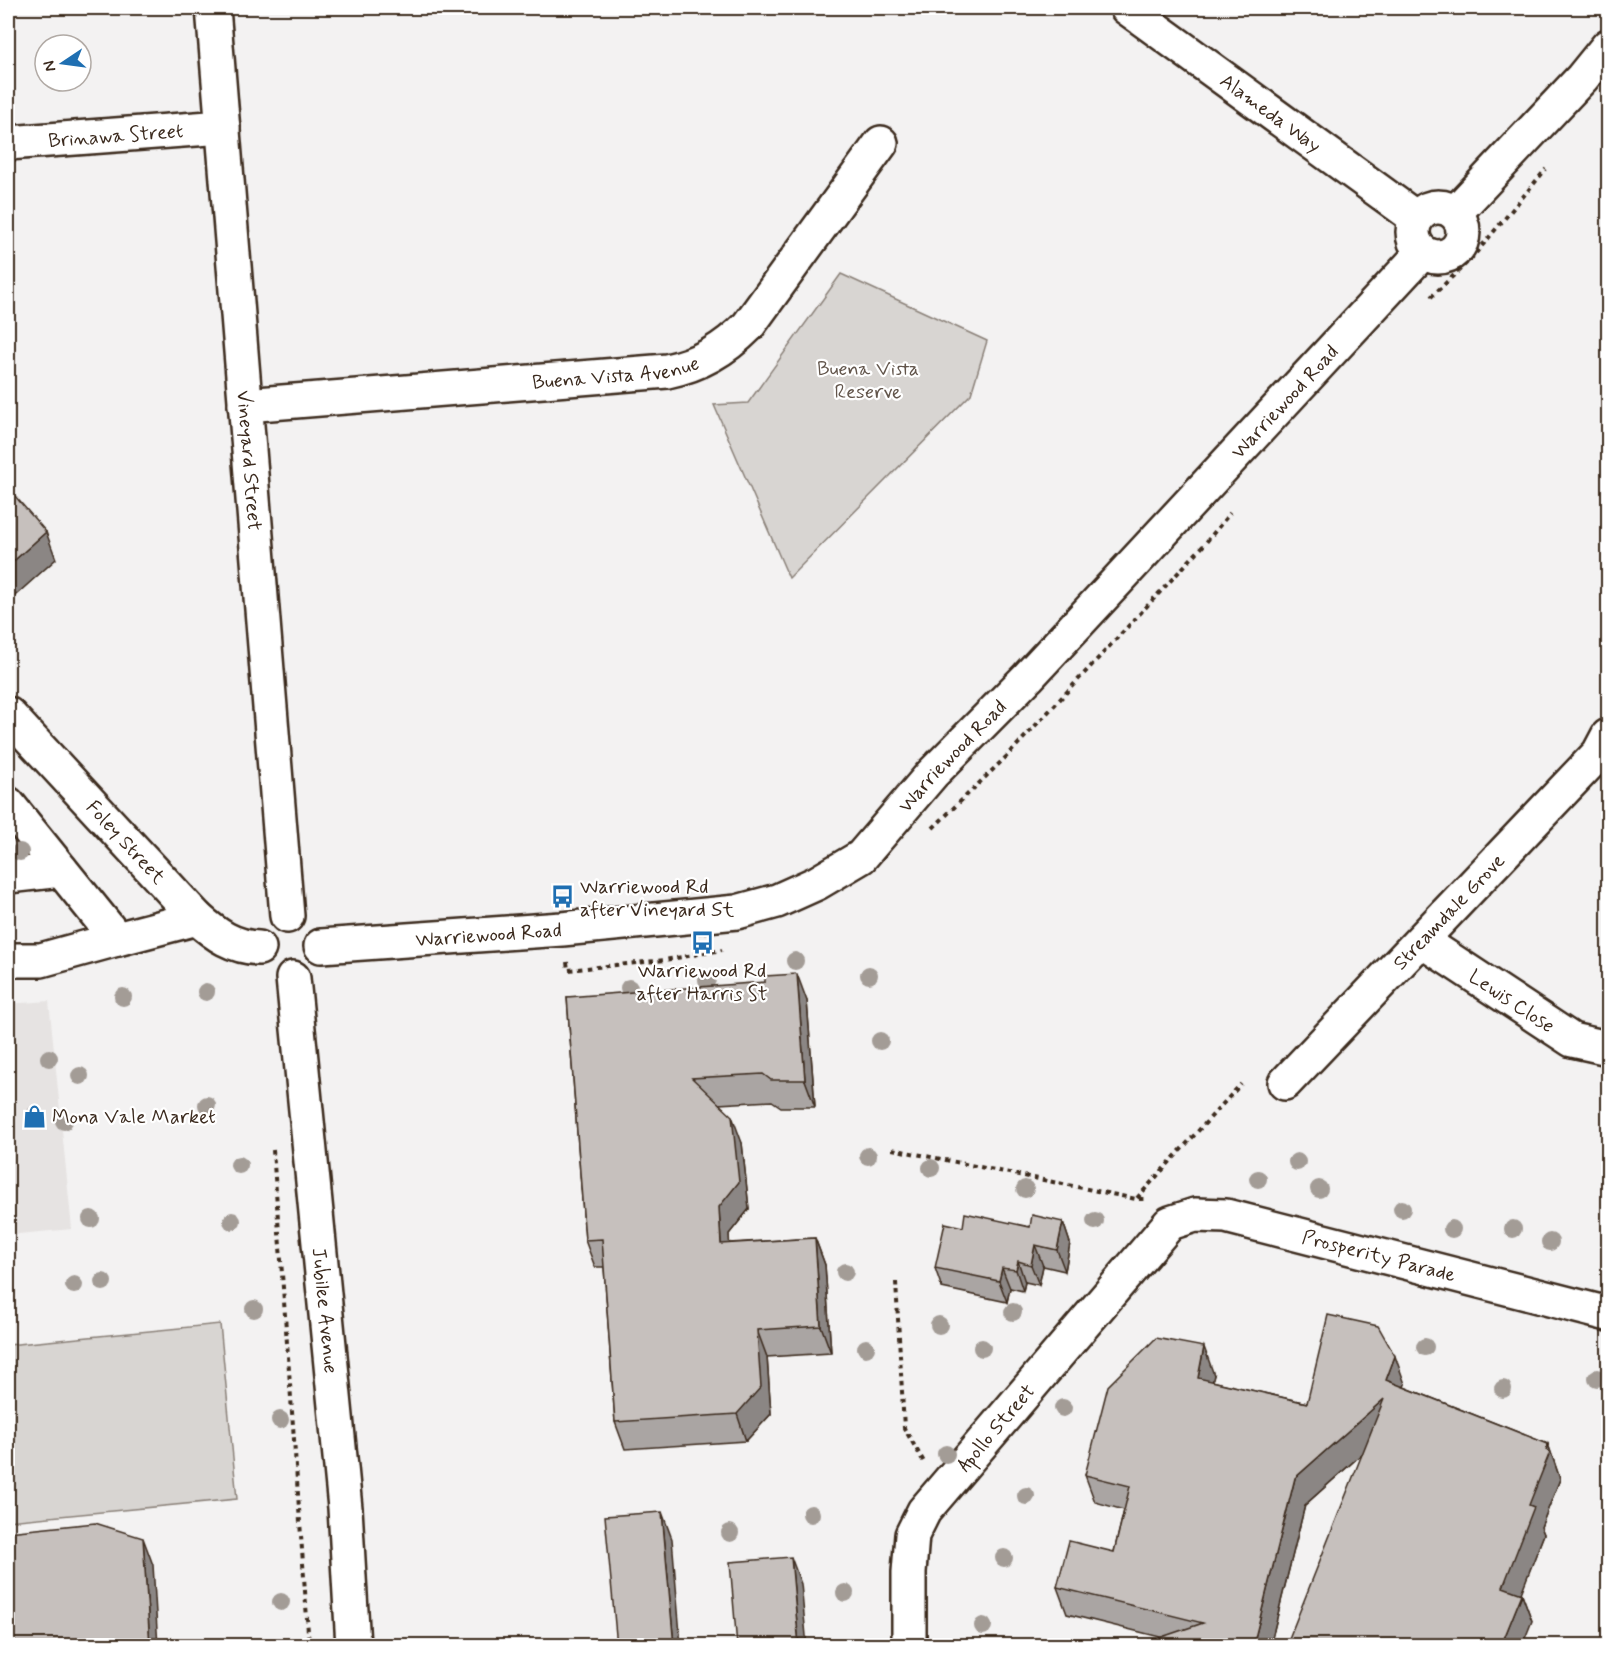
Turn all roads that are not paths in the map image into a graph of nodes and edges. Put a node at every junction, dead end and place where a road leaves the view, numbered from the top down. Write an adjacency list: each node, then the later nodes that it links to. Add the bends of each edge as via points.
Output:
1 (213, 8): 4 (street, Vineyard Street)
2 (1127, 8): 8 (street, Alameda Way)
3 (1608, 46): 7 (street)
4 (223, 127): 5 (street, Brinawa Street); 10 (street, Vineyard Street)
5 (8, 143)
6 (881, 143): 10 (street, Buena Vista Avenue, via 748,326 727,346 702,361 667,371)
7 (1455, 213): 8 (street, via 1448,208 1430,207); 9 (street, via 1463,236 1454,251 1439,257)
8 (1416, 218): 9 (street, via 1412,233)
9 (1423, 252): 20 (street, Warriewood Road, via 1028,677 932,774 861,857 777,901 737,912)
10 (245, 405): 16 (street, Vineyard Street)
11 (8, 714): 17 (street, Foley Street)
12 (1608, 736): 19 (street, Streamdale Grove, via 1599,753)
13 (8, 804): 14 (street)
14 (61, 870): 15 (street); 18 (street)
15 (8, 876)
16 (287, 916): 20 (street, via 300,917 310,924); 21 (street, via 266,926)
17 (197, 918): 18 (street); 21 (street, Foley Street, via 230,943)
18 (117, 939): 22 (street, via 41,960)
19 (1422, 941): 24 (street, Lewis Close, via 1572,1040); 25 (street, Streamdale Grove)
20 (321, 946): 23 (street, via 313,968)
21 (259, 948): 23 (street, via 261,960 269,970)
22 (8, 960)
23 (292, 978): 28 (street, Jubilee Avenue, via 345,1508)
24 (1608, 1048)
25 (1285, 1083)
26 (1157, 1241): 27 (street, Prosperity Parade, via 1170,1223 1195,1215 1226,1216); 29 (street, Apollo Street, via 924,1511 912,1535)
27 (1608, 1314)
28 (353, 1646)
29 (909, 1646)

